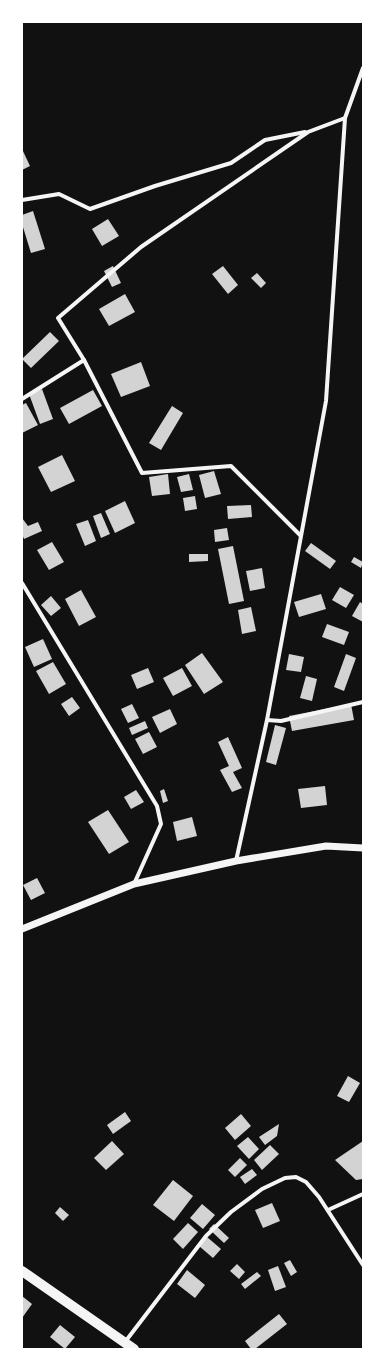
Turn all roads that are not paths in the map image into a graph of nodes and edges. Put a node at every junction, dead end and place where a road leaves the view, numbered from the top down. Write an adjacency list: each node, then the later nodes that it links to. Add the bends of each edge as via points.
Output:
1 (363, 68): 2 (street)
2 (345, 118): 3 (street); 7 (street, via 326,401)
3 (308, 132): 4 (street, via 265,140 231,163 90,209 59,194); 5 (street, via 141,247 58,318)
4 (22, 200)
5 (84, 360): 6 (street); 7 (street, via 142,473 231,466)
6 (22, 399)
7 (300, 535): 10 (street)
8 (22, 583): 13 (street, via 157,806 161,824)
9 (363, 702): 10 (street, via 281,721)
10 (267, 720): 12 (street)
11 (363, 848): 12 (street, via 326,846)
12 (236, 861): 13 (street)
13 (134, 884): 14 (street)
14 (22, 929)
15 (363, 1194): 16 (street)
16 (328, 1210): 17 (street); 19 (street, via 306,1182 296,1177 285,1178 262,1189 231,1212 206,1236)
17 (363, 1266)
18 (22, 1271): 19 (main road)
19 (124, 1342): 20 (main road)
20 (134, 1349)

